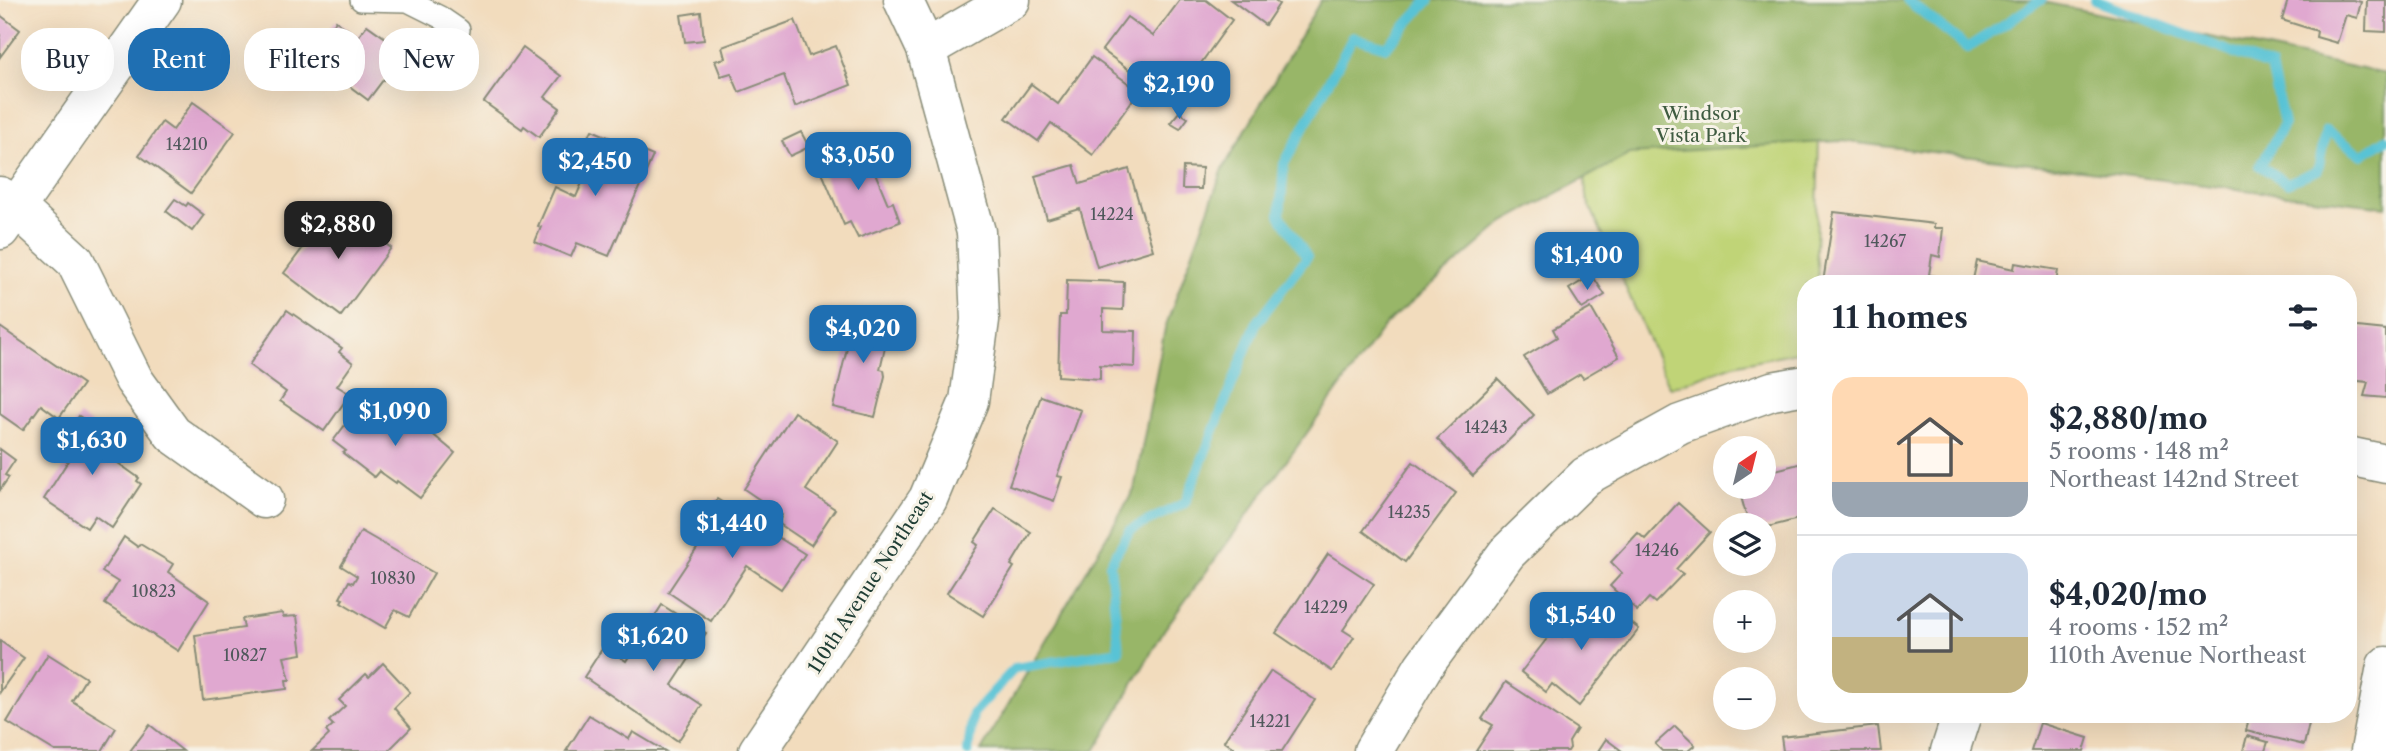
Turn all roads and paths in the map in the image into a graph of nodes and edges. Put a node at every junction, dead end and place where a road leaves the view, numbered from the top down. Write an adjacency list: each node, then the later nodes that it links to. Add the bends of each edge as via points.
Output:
1 (162, 0): 7 (street)
2 (361, 0): 5 (lane, via 408,1)
3 (903, 0): 6 (street, 110th Avenue Northeast)
4 (1011, 0): 6 (street)
5 (455, 28)
6 (926, 49): 14 (street, 110th Avenue Northeast, via 976,232 980,320 969,401 928,499)
7 (5, 211): 11 (street, via 75,261 134,380 173,434)
8 (1797, 387): 15 (street, via 1680,424 1586,476 1507,553 1423,667)
9 (2357, 458): 10 (street)
10 (2386, 464)
11 (264, 499)
12 (2386, 666): 17 (street)
13 (1959, 723): 16 (street)
14 (758, 751)
15 (1373, 751)
16 (1950, 751)
17 (2370, 751)

